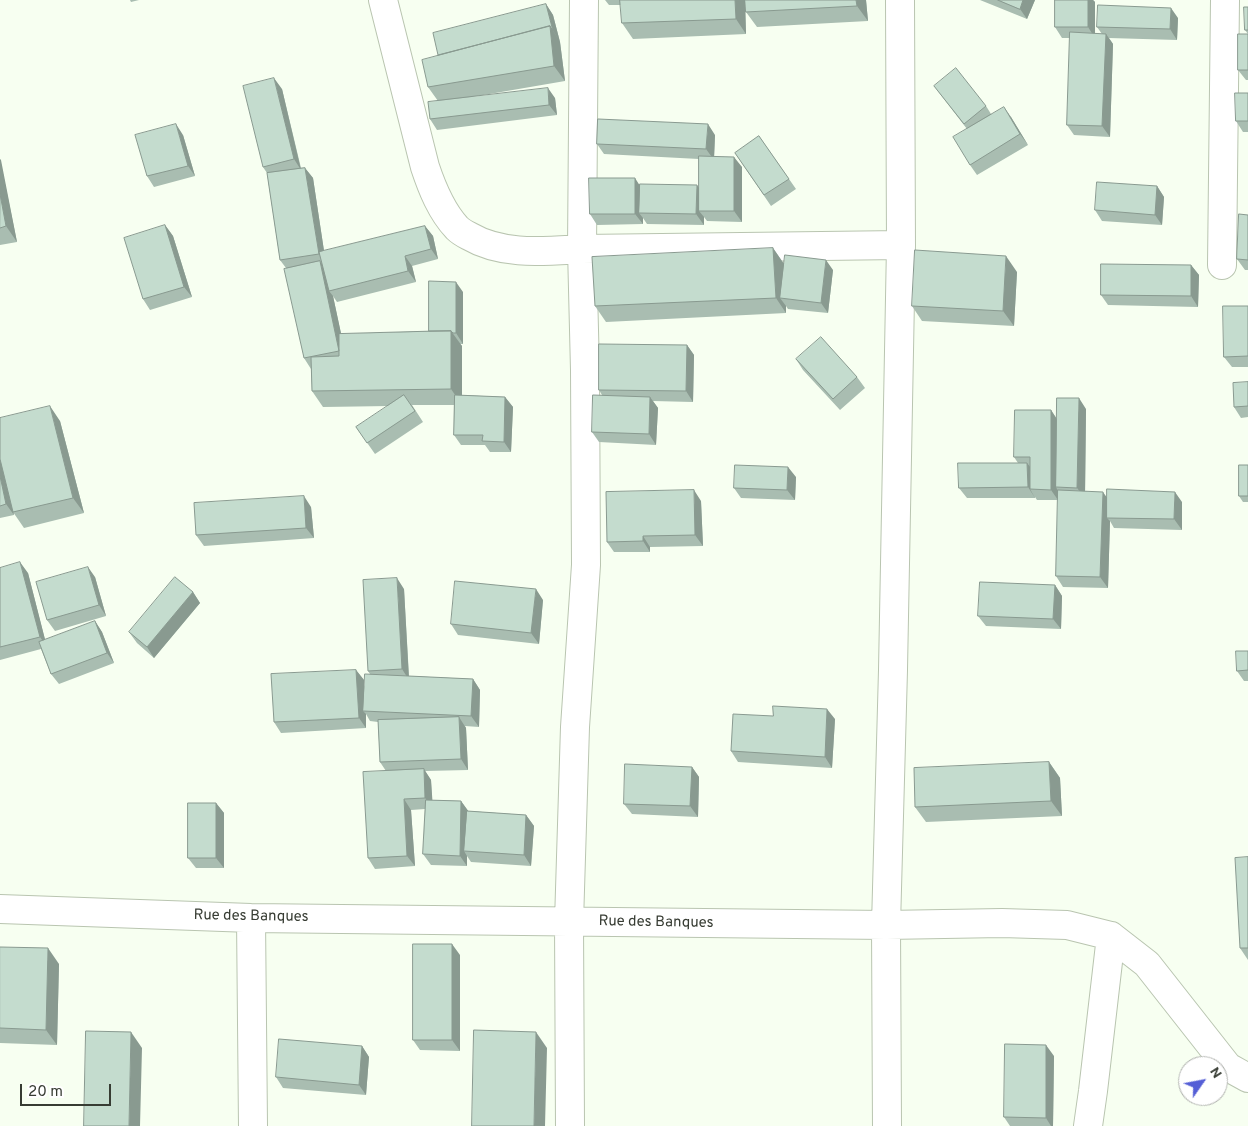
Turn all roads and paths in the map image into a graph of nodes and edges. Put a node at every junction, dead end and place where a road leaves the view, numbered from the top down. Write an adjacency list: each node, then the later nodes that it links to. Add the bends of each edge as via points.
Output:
1 (383, 0): 6 (street, via 425,166 433,191 446,214 458,229 493,247 542,251)
2 (584, 0): 6 (street)
3 (900, 0): 5 (street)
4 (1225, 0): 7 (street)
5 (902, 245): 6 (street); 11 (street)
6 (582, 249): 10 (street, via 586,565 575,727)
7 (1222, 265)
8 (0, 909): 9 (street, Rue des Banques)
9 (252, 918): 10 (street, Rue des Banques); 14 (street)
10 (569, 922): 11 (street, Rue des Banques); 15 (street)
11 (886, 925): 12 (street, Rue des Banques, via 1067,925); 16 (street)
12 (1111, 936): 13 (street, Rue des Banques, via 1147,964 1228,1067); 17 (street)
13 (1248, 1078)
14 (253, 1126)
15 (570, 1126)
16 (887, 1126)
17 (1088, 1126)

